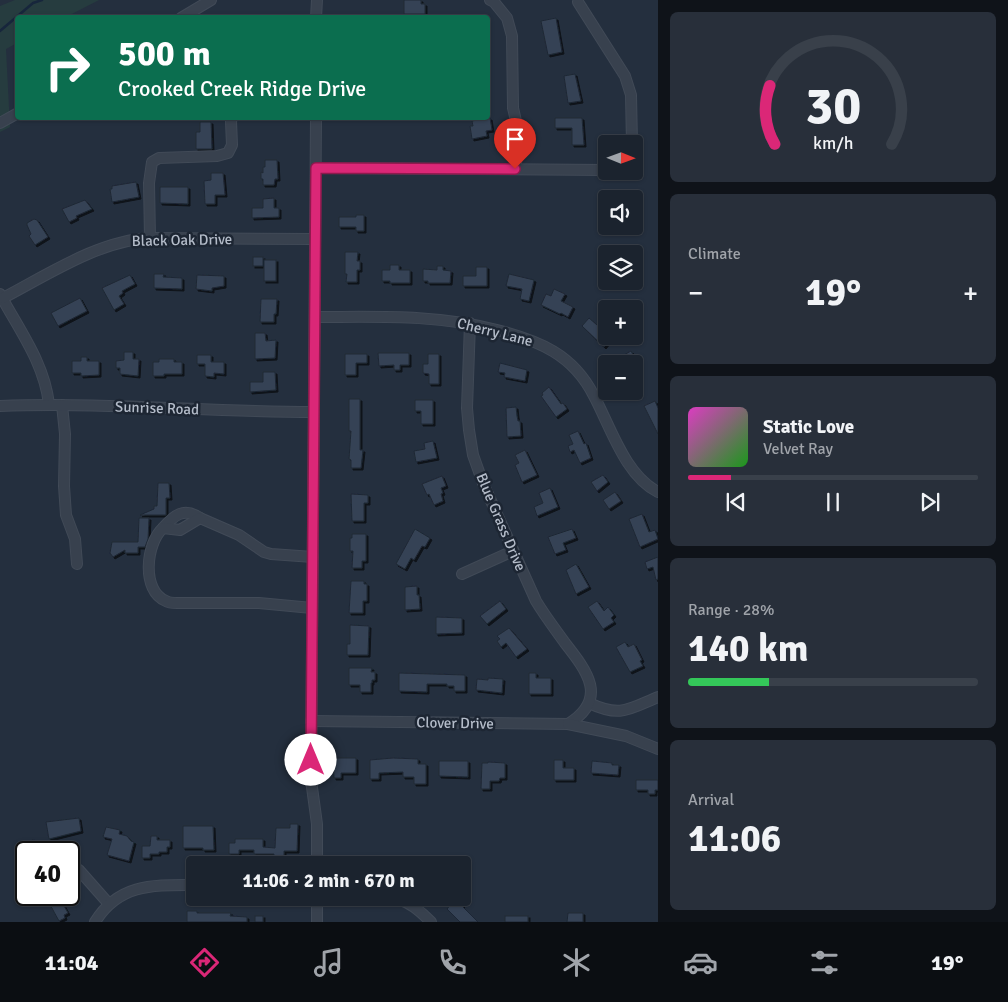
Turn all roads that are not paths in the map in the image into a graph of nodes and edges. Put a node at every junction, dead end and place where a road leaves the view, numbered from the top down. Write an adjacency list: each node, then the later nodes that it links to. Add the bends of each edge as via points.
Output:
1 (211, 0): 5 (street)
2 (316, 0): 6 (street)
3 (490, 0): 13 (street, via 507,18 512,36 513,108 520,138)
4 (578, 2): 11 (street, via 625,76 631,95)
5 (186, 15)
6 (316, 15)
7 (15, 115): 10 (street)
8 (231, 120): 15 (street, via 232,145 228,153 158,158 152,162)
9 (316, 120): 12 (street)
10 (0, 124)
11 (632, 135)
12 (316, 168): 13 (street); 16 (street)
13 (515, 169): 14 (street)
14 (598, 170)
15 (150, 238): 16 (street, Black Oak Drive); 17 (street, Black Oak Drive, via 100,248)
16 (316, 239): 18 (street)
17 (1, 296): 20 (street, via 34,353)
18 (315, 316): 19 (street, Cherry Lane, via 418,317); 23 (street)
19 (470, 323): 24 (street, Cherry Lane, via 533,340 568,361 593,393 631,468 646,485); 27 (street, Blue Grass Drive, via 467,408 470,441 478,469)
20 (49, 404): 21 (street, Sunrise Road); 22 (street, Sunrise Road)
21 (62, 405): 23 (street, Sunrise Road); 29 (street, via 66,515 75,539)
22 (0, 406)
23 (314, 412): 28 (street)
24 (658, 492)
25 (200, 518): 26 (street, via 180,530); 26 (street, via 195,514 178,513); 28 (street, via 239,535 264,552)
26 (163, 528): 31 (street, via 156,534 148,565 154,591 166,602 259,603)
27 (513, 551): 30 (street); 33 (street, Blue Grass Drive, via 540,608 584,668 590,684)
28 (313, 556): 31 (street)
29 (76, 564)
30 (462, 574)
31 (312, 608): 34 (street)
32 (658, 697): 33 (street, via 621,711)
33 (589, 702): 35 (street, via 584,712)
34 (311, 721): 35 (street, Clover Drive); 37 (street, via 311,780 317,824)
35 (568, 724): 36 (street, Clover Drive, via 626,736)
36 (658, 749)
37 (317, 856)
38 (80, 871): 40 (street)
39 (186, 885): 40 (street, via 142,887)
40 (109, 904): 43 (street)
41 (317, 906): 44 (street)
42 (413, 906): 45 (street)
43 (95, 922)
44 (316, 922)
45 (430, 922)

